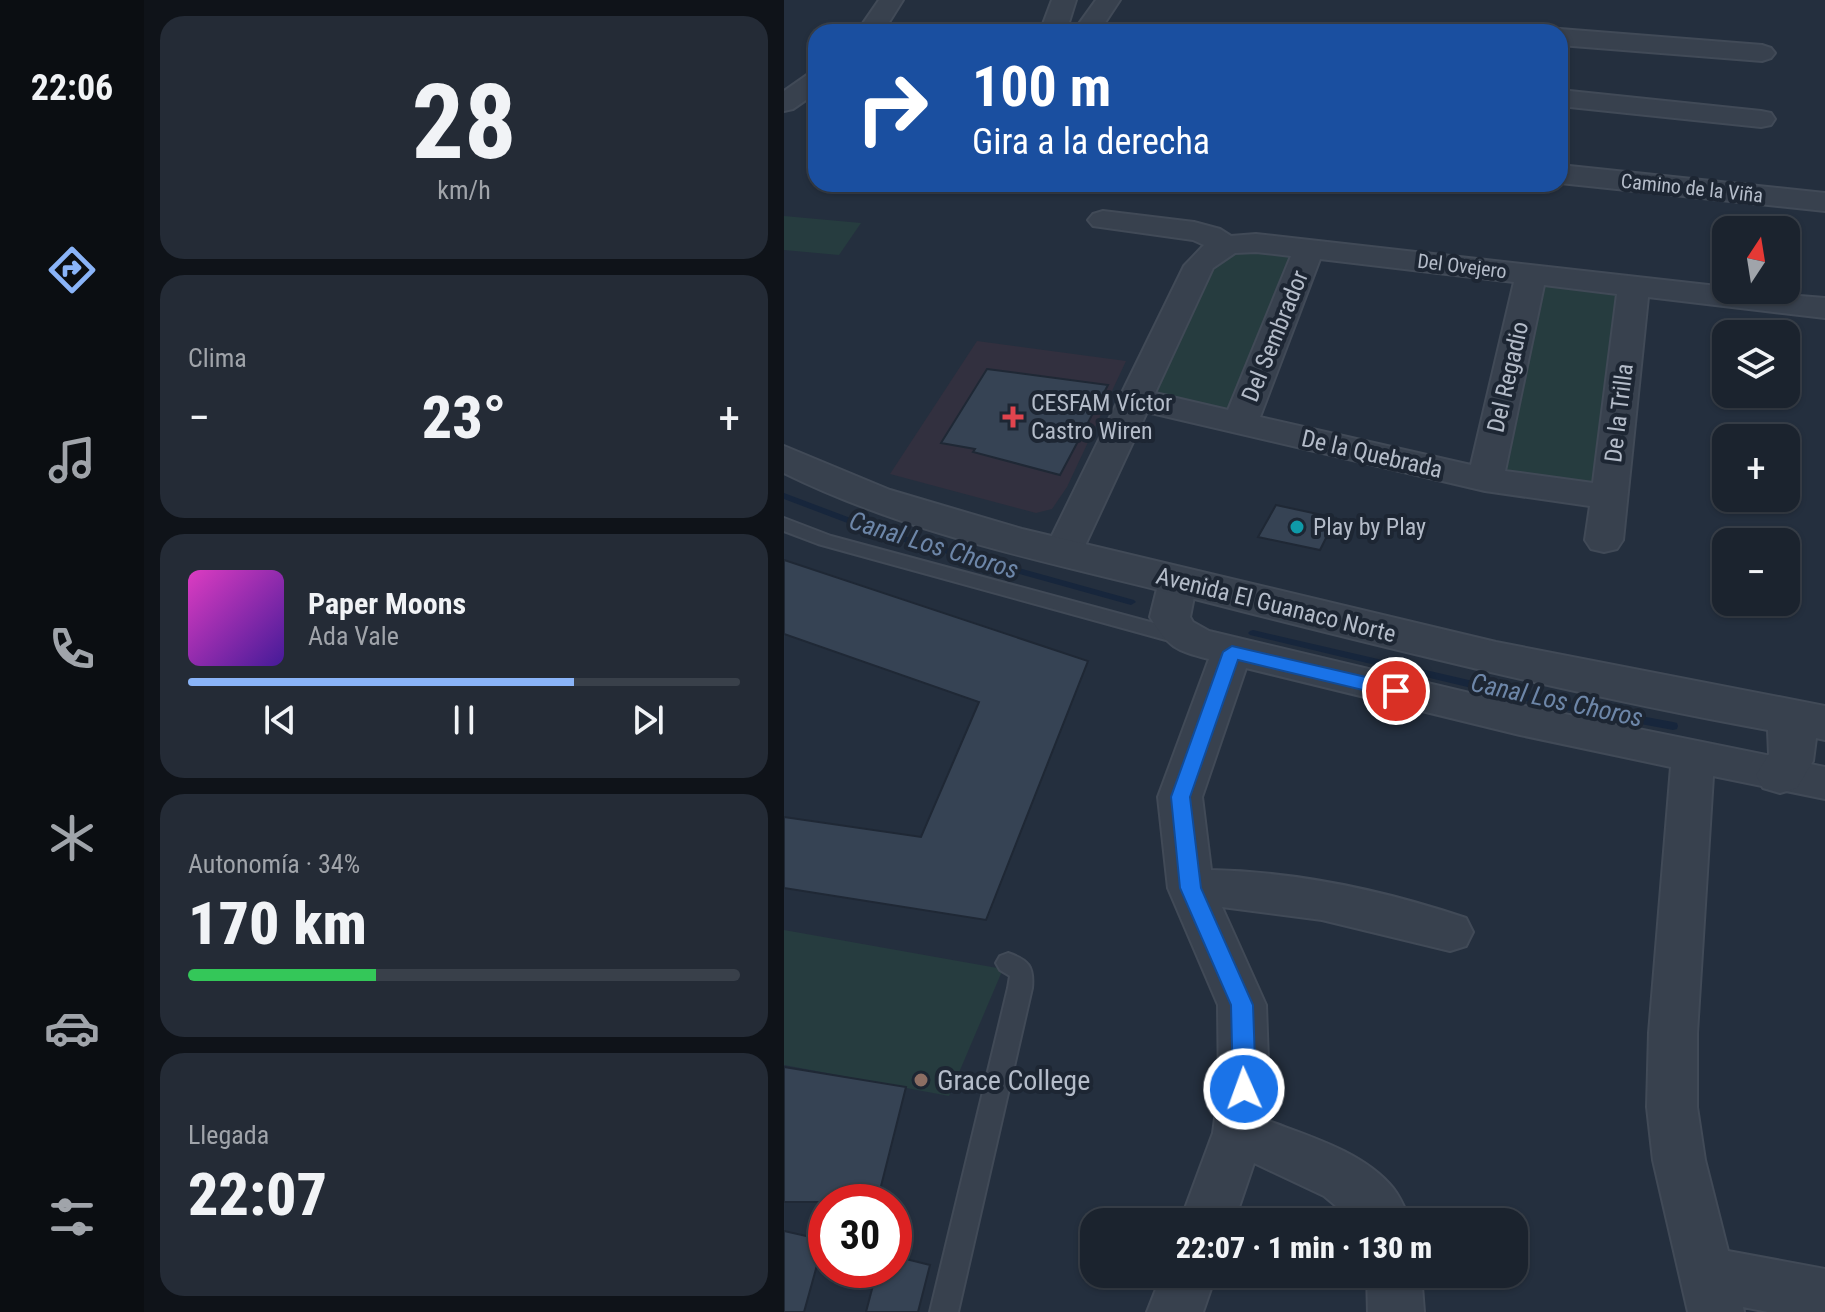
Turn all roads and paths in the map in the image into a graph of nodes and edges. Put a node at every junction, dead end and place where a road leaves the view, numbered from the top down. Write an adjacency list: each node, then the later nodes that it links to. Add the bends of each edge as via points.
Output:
1 (891, 0): 4 (street)
2 (1064, 0): 5 (street)
3 (1108, 0): 6 (street)
4 (875, 24)
5 (1056, 24)
6 (1092, 24)
7 (1568, 38): 8 (street)
8 (1762, 53)
9 (808, 86): 11 (street)
10 (1568, 99): 12 (street)
11 (784, 103)
12 (1761, 119)
13 (1568, 175): 14 (street, Camino de la Viña)
14 (1825, 202)
15 (1103, 220): 16 (street, Del Ovejero, via 1194,231)
16 (1226, 246): 17 (street, Del Ovejero, via 1256,243); 21 (street, via 1199,266)
17 (1309, 249): 18 (street, Del Ovejero); 22 (street, Del Sembrador)
18 (1531, 275): 19 (street, Del Ovejero); 24 (street, Del Regadio)
19 (1634, 286): 20 (street, Del Ovejero); 25 (street, De la Trilla)
20 (1825, 308)
21 (1136, 399): 22 (street, De la Quebrada); 28 (street)
22 (1240, 423): 24 (street, De la Quebrada)
23 (784, 458): 28 (street, Avenida El Guanaco Norte, via 886,502)
24 (1485, 480): 25 (street, De la Quebrada)
25 (1609, 497): 27 (street, De la Trilla)
26 (784, 524): 30 (lane, via 825,540)
27 (1604, 540)
28 (1063, 552): 29 (street, Avenida El Guanaco Norte)
29 (1178, 581): 30 (street, via 1170,617 1179,632); 31 (street, Avenida El Guanaco Norte, via 1497,657)
30 (1215, 647): 32 (street); 35 (street, via 1180,797)
31 (1806, 720): 33 (street, via 1792,729 1793,758)
32 (1693, 756): 33 (street); 43 (street, via 1672,1107 1679,1160)
33 (1780, 775): 34 (street)
34 (1825, 783)
35 (1191, 888): 36 (street, via 1248,888 1327,899); 38 (street, via 1242,1005)
36 (1450, 932)
37 (1008, 963): 45 (lane, via 1022,971 1020,988)
38 (1239, 1133): 39 (street); 40 (street, via 1327,1169)
39 (1212, 1208)
40 (1379, 1208)
41 (1184, 1288): 46 (street)
42 (1395, 1288): 47 (street)
43 (1711, 1293): 44 (street)
44 (1825, 1296)
45 (944, 1312)
46 (1175, 1312)
47 (1396, 1312)

